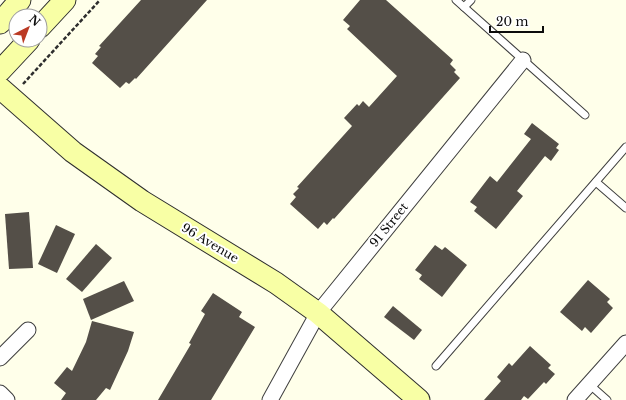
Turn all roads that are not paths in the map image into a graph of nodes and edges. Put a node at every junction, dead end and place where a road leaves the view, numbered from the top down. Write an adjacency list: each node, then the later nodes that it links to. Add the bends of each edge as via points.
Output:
1 (20, 0): 7 (street)
2 (65, 0): 6 (street)
3 (456, 0): 5 (lane)
4 (471, 0): 5 (lane)
5 (464, 7): 9 (lane)
6 (48, 19)
7 (0, 23)
8 (22, 48): 10 (street)
9 (523, 60): 12 (lane); 16 (street, 91 Street)
10 (0, 71)
11 (0, 88): 16 (street, 96 Avenue, via 74,152 142,201 276,283)
12 (585, 115)
13 (626, 147): 14 (lane)
14 (596, 182): 15 (lane); 20 (lane)
15 (626, 208)
16 (318, 313): 24 (street, 91 Street); 25 (street, 96 Avenue)
17 (28, 330): 19 (street)
18 (626, 342): 21 (street)
19 (0, 358)
20 (436, 366)
21 (589, 384): 26 (street); 27 (lane)
22 (0, 393): 23 (street)
23 (7, 400)
24 (270, 400)
25 (419, 400)
26 (576, 400)
27 (606, 400)

